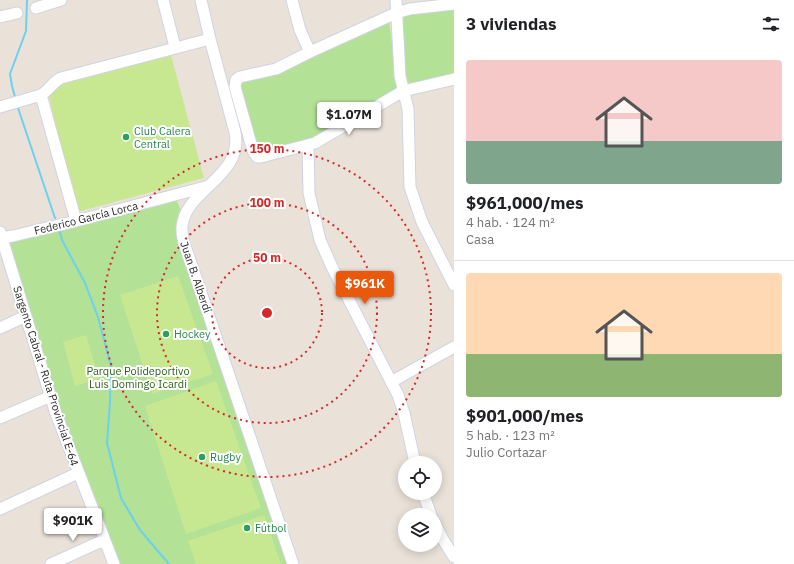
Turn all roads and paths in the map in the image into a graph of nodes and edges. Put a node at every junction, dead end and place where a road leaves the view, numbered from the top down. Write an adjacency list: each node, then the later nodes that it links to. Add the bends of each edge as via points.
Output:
1 (58, 0): 7 (street)
2 (163, 0): 12 (street)
3 (201, 0): 11 (street)
4 (292, 0): 13 (street, via 300,30)
5 (396, 0): 9 (street)
6 (454, 4): 9 (street)
7 (36, 8)
8 (17, 13): 10 (street)
9 (396, 13): 13 (street); 15 (street)
10 (0, 18)
11 (210, 39): 12 (street); 19 (street, via 237,145 232,160)
12 (175, 47): 16 (street, via 61,78)
13 (310, 52): 18 (street, via 276,69 240,77 236,80 235,87 257,157)
14 (454, 79): 15 (street)
15 (403, 91): 18 (street); 24 (street, via 408,109 409,180 412,194 422,222)
16 (41, 95): 17 (street); 22 (street)
17 (0, 107)
18 (308, 146): 28 (street, via 309,193 322,245)
19 (210, 185): 20 (street, Federico García Lorca); 21 (street, via 190,207)
20 (171, 196): 21 (street, via 179,198 184,205); 22 (street, Federico García Lorca)
21 (184, 220): 39 (street, Juan B. Alberdi, via 182,230 188,254)
22 (76, 221): 23 (street, Federico García Lorca, via 13,236)
23 (1, 236): 25 (street, Sargento Cabral - Ruta Provincial E-64)
24 (454, 285)
25 (26, 316): 26 (street); 29 (street, Sargento Cabral - Ruta Provincial E-64)
26 (0, 328)
27 (454, 347): 28 (street)
28 (391, 382): 31 (street, via 401,403)
29 (51, 396): 30 (street); 32 (street, Sargento Cabral - Ruta Provincial E-64)
30 (0, 418)
31 (413, 456)
32 (78, 473): 33 (street); 35 (street, Sargento Cabral - Ruta Provincial E-64)
33 (0, 508)
34 (442, 538): 36 (street)
35 (104, 540): 37 (street); 38 (street, Sargento Cabral - Ruta Provincial E-64)
36 (454, 557)
37 (51, 564)
38 (114, 564)
39 (293, 564)

